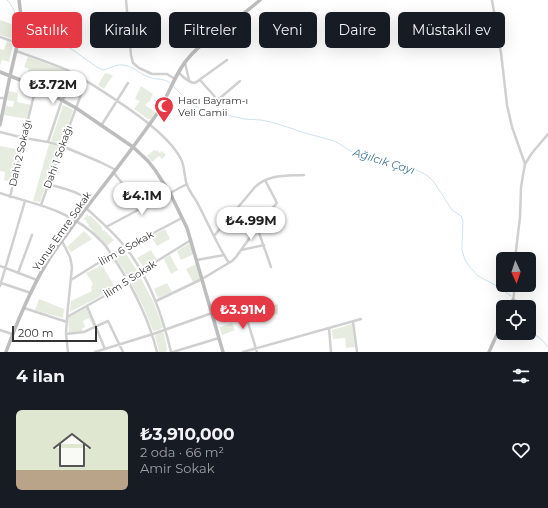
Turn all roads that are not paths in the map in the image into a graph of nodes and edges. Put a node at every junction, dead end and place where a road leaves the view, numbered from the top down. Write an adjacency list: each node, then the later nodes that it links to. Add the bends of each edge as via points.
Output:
1 (20, 0): 5 (street)
2 (126, 0): 16 (street, via 133,64 150,73 167,74)
3 (260, 0): 11 (street, Yunus Emre Sokak, via 206,40)
4 (492, 0): 37 (street, via 507,105)
5 (21, 12)
6 (0, 37): 7 (street)
7 (12, 41)
8 (16, 48): 9 (street)
9 (16, 51): 13 (street); 15 (street)
10 (227, 60): 17 (street)
11 (184, 63): 14 (street, Yunus Emre Sokak); 19 (street)
12 (0, 72): 15 (street)
13 (73, 73): 18 (street); 25 (street)
14 (179, 73): 16 (street, Yunus Emre Sokak); 19 (street)
15 (10, 76): 22 (street); 24 (street)
16 (175, 79): 28 (street, Yunus Emre Sokak)
17 (200, 80): 19 (street, via 194,83); 20 (street, via 218,99)
18 (86, 81): 26 (street); 27 (street, Dahi 1 Sokağı)
19 (189, 81)
20 (240, 81)
21 (128, 83): 26 (street)
22 (36, 86): 25 (street); 33 (street, Dahi 2 Sokağı)
23 (0, 98): 24 (street)
24 (5, 98): 29 (street)
25 (62, 100): 27 (street); 34 (street)
26 (117, 100): 28 (street); 30 (street)
27 (76, 108): 30 (street); 35 (street, Dahi 1 Sokağı)
28 (149, 124): 36 (street, Yunus Emre Sokak); 42 (street, via 180,157)
29 (0, 125)
30 (102, 126): 36 (street)
31 (0, 132): 33 (street)
32 (548, 134): 37 (street)
33 (24, 138): 34 (street); 45 (street, Dahi 2 Sokağı)
34 (48, 142): 35 (street)
35 (62, 146): 38 (street, via 100,162); 41 (street, Dahi 1 Sokağı)
36 (133, 147): 38 (street, Yunus Emre Sokak); 43 (street, via 155,170)
37 (525, 164): 62 (street)
38 (115, 172): 47 (street, Yunus Emre Sokak); 50 (street)
39 (304, 175): 40 (street, via 277,176)
40 (265, 180): 54 (street, via 277,203); 56 (street, via 255,186)
41 (48, 184): 47 (street, via 75,192); 48 (street, Dahi 1 Sokağı)
42 (187, 184): 43 (street); 56 (street)
43 (170, 192): 50 (street); 51 (street)
44 (0, 193): 45 (street)
45 (10, 197): 46 (street)
46 (25, 201): 48 (street); 69 (street)
47 (91, 201): 49 (street, Yunus Emre Sokak)
48 (41, 205): 52 (street)
49 (86, 208): 52 (street, Yunus Emre Sokak); 53 (street)
50 (142, 208): 53 (street)
51 (183, 217): 57 (street); 60 (street, İlim 6 Sokak)
52 (76, 221): 58 (street, Yunus Emre Sokak); 63 (street, via 99,239)
53 (106, 227): 60 (street)
54 (257, 227): 59 (street); 61 (street)
55 (32, 236): 71 (street)
56 (214, 236): 64 (street)
57 (191, 240): 65 (street); 70 (street, İlim 5 Sokak)
58 (62, 241): 73 (street, Yunus Emre Sokak); 74 (street, via 71,262)
59 (264, 245): 61 (street); 68 (street)
60 (126, 248): 63 (street, İlim 6 Sokak); 70 (street)
61 (240, 250): 66 (street)
62 (516, 252)
63 (112, 255): 74 (street, İlim 6 Sokak); 75 (street)
64 (224, 255): 65 (street); 66 (street)
65 (197, 260): 72 (street)
66 (229, 263): 72 (street)
67 (0, 266): 69 (street)
68 (271, 267)
69 (5, 268): 71 (street); 76 (street)
70 (141, 271): 75 (street, İlim 5 Sokak); 80 (street)
71 (18, 273): 73 (street)
72 (202, 279): 80 (street); 84 (street)
73 (37, 280): 78 (street, Yunus Emre Sokak)
74 (71, 280): 85 (street)
75 (128, 280): 82 (street, İlim 5 Sokak); 95 (street)
76 (0, 284): 78 (street)
77 (514, 292): 79 (street)
78 (31, 293): 83 (street, Yunus Emre Sokak)
79 (513, 300)
80 (156, 301): 91 (street)
81 (242, 303): 100 (street)
82 (87, 306): 85 (street, İlim 5 Sokak); 89 (street)
83 (24, 308): 87 (street); 93 (street, Yunus Emre Sokak)
84 (212, 313): 91 (street); 97 (street)
85 (67, 317): 87 (street)
86 (361, 319): 88 (street)
87 (66, 322): 94 (street)
88 (353, 322): 90 (street); 110 (street)
89 (96, 327): 94 (street); 98 (street, via 108,321); 99 (street)
90 (329, 328): 100 (street); 109 (street)
91 (166, 329): 95 (street); 106 (street)
92 (0, 330): 93 (street)
93 (12, 334): 101 (street, Yunus Emre Sokak)
94 (66, 334): 102 (street)
95 (153, 334): 98 (street); 105 (street)
96 (496, 336): 111 (street)
97 (219, 338): 106 (street); 107 (street)
98 (119, 344): 99 (street); 104 (street)
99 (105, 349): 103 (street)
100 (257, 350): 108 (street)
101 (6, 352)
102 (68, 352)
103 (96, 352)
104 (123, 352)
105 (157, 352)
106 (172, 352)
107 (223, 352)
108 (243, 352)
109 (331, 352)
110 (357, 352)
111 (489, 352)

